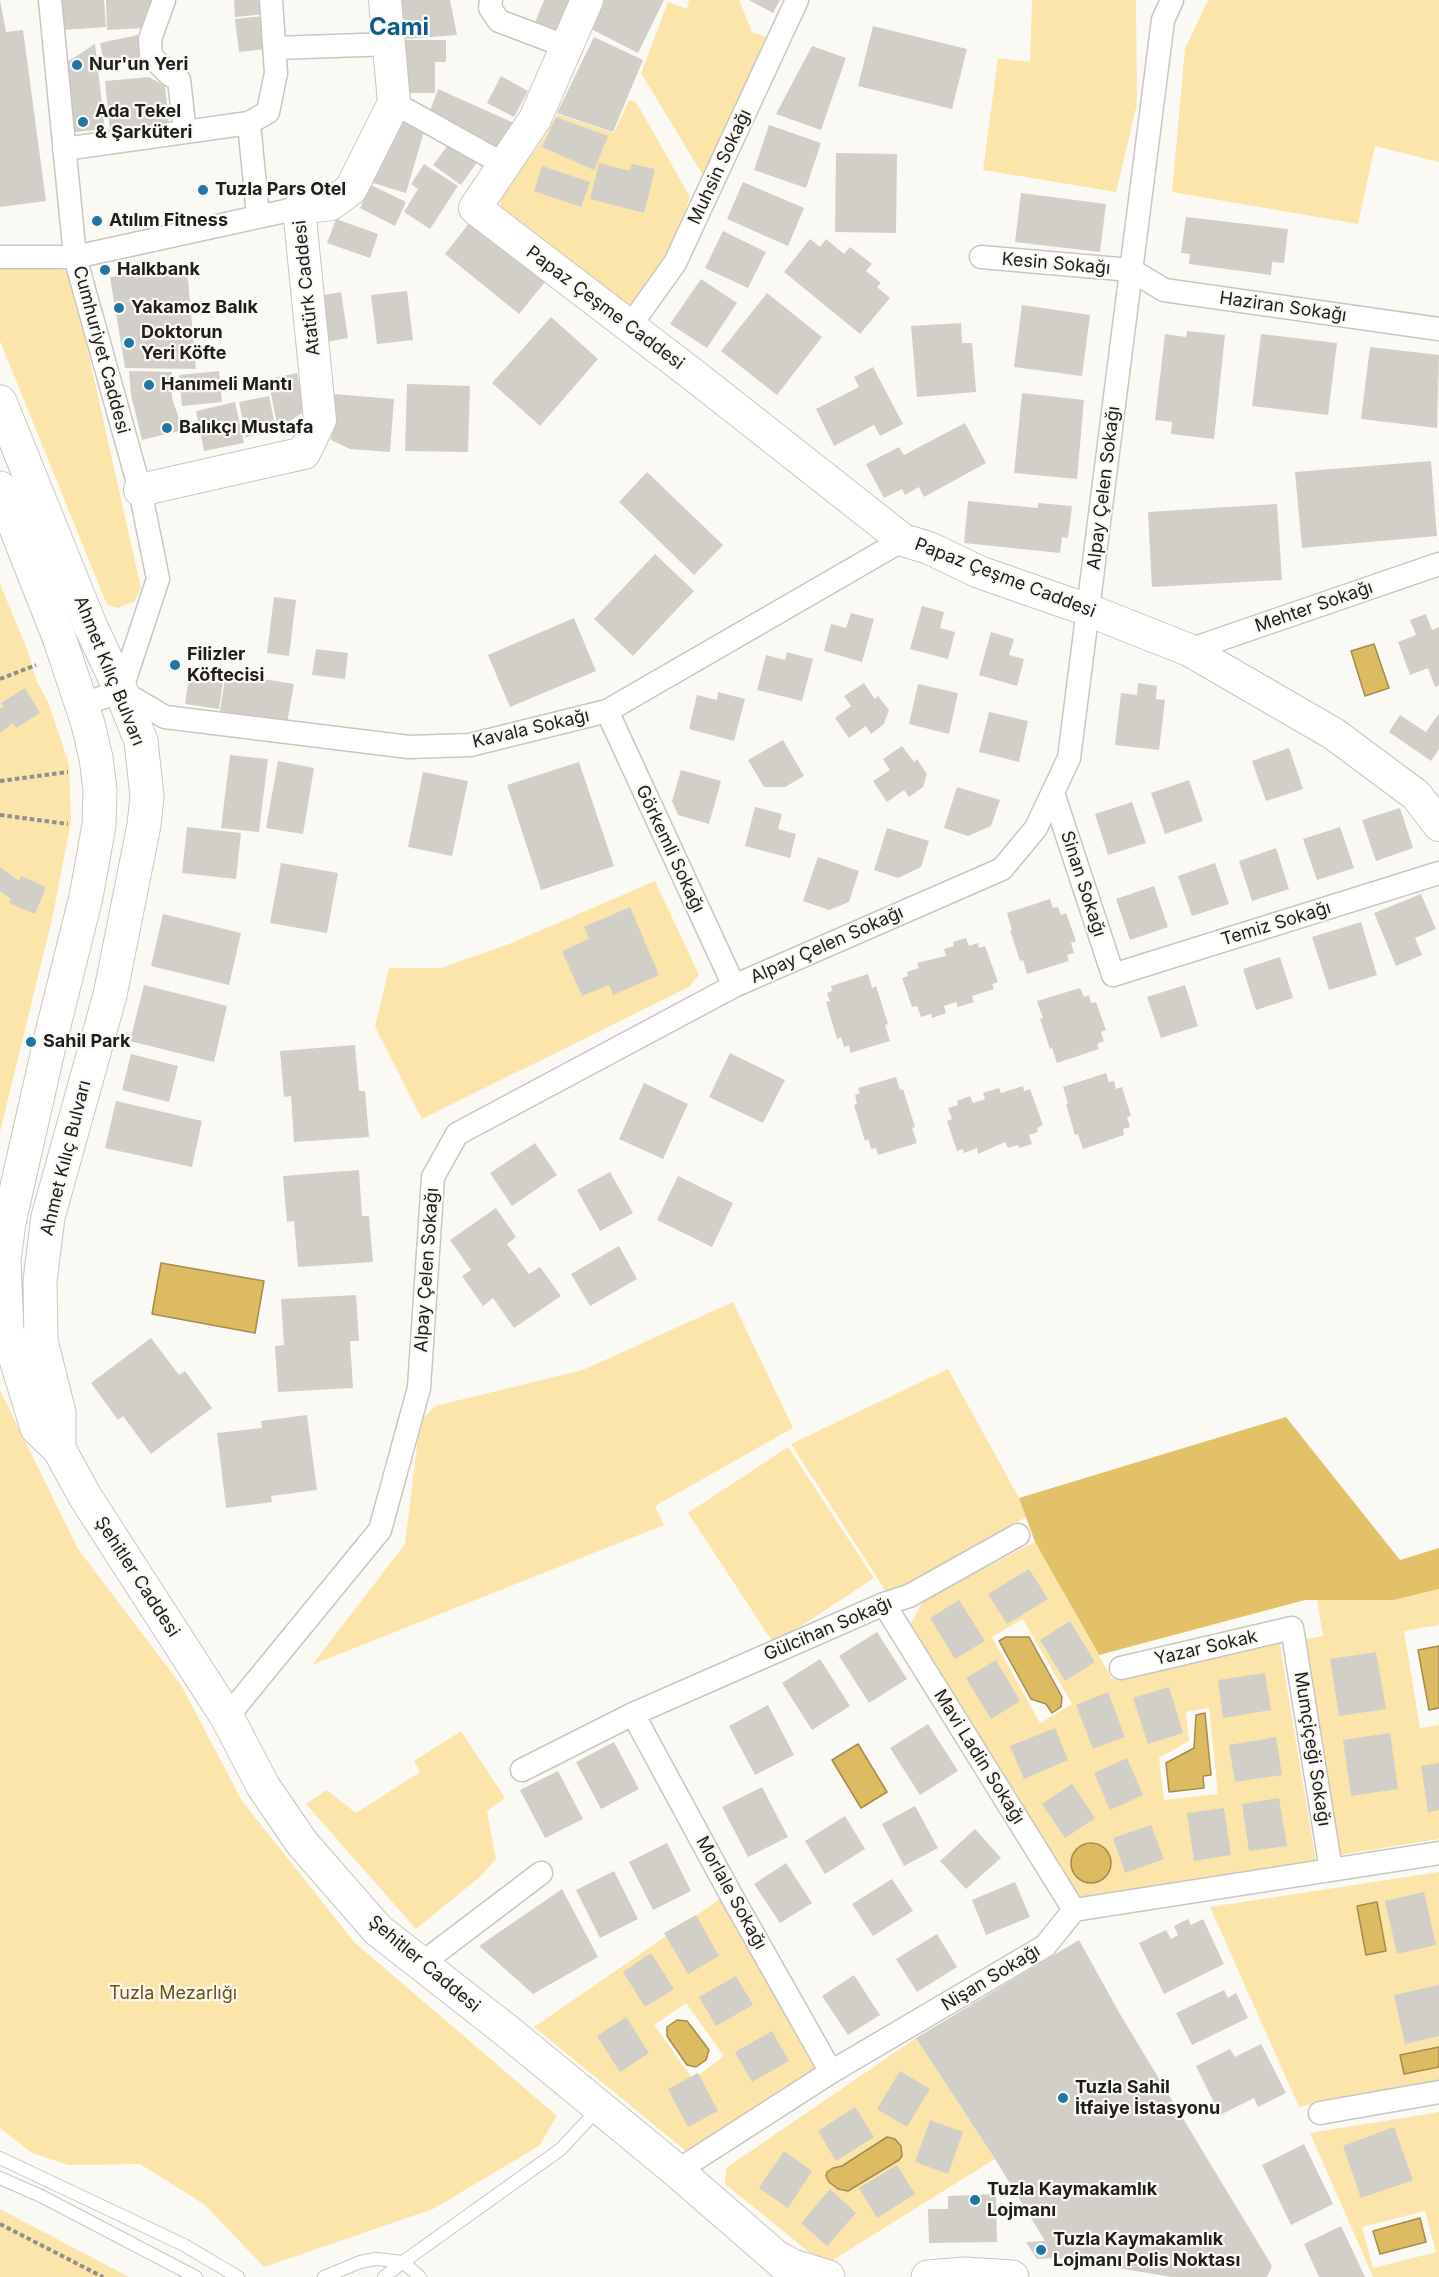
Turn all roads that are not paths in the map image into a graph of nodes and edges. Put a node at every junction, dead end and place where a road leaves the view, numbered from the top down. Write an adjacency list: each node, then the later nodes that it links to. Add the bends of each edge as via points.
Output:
1 (50, 0): 15 (street, Cumhuriyet Caddesi)
2 (164, 0): 14 (street, via 150,39 151,56 179,80)
3 (270, 0): 11 (street)
4 (385, 0): 9 (street, Atatürk Caddesi)
5 (491, 0): 10 (street, via 490,8 499,21)
6 (588, 0): 10 (street)
7 (796, 0): 23 (street, Muhsin Sokağı, via 675,263)
8 (1166, 7): 22 (street, Alpay Çelen Sokağı)
9 (391, 44): 11 (street); 12 (street, Atatürk Caddesi)
10 (568, 47): 16 (street, via 535,120)
11 (275, 48): 13 (street, via 276,73 268,112)
12 (394, 103): 16 (street); 17 (street, Atatürk Caddesi, via 351,189 331,204)
13 (249, 123): 14 (street); 18 (street)
14 (185, 132): 15 (street)
15 (64, 148): 20 (street, Cumhuriyet Caddesi)
16 (505, 165): 23 (street, Papaz Çeşme Caddesi, via 475,208)
17 (299, 208): 18 (street); 27 (street, Atatürk Caddesi, via 320,420 304,453)
18 (258, 216): 20 (street)
19 (0, 257): 20 (street)
20 (75, 257): 27 (street, Cumhuriyet Caddesi)
21 (981, 257): 22 (street, Kesin Sokağı)
22 (1131, 270): 24 (street, Haziran Sokağı, via 1164,290); 30 (street, Alpay Çelen Sokağı)
23 (630, 326): 28 (street, Papaz Çeşme Caddesi)
24 (1439, 329)
25 (0, 402): 32 (main road, Ahmet Kılıç Bulvarı, via 90,625)
26 (0, 488): 33 (main road, Ahmet Kılıç Bulvarı, via 59,637)
27 (140, 490): 32 (street, Cumhuriyet Caddesi, via 158,579)
28 (903, 540): 30 (street, Papaz Çeşme Caddesi, via 979,572); 34 (street, Kavala Sokağı)
29 (1439, 564): 31 (street, Mehter Sokağı)
30 (1088, 610): 31 (street, Papaz Çeşme Caddesi); 35 (street, Alpay Çelen Sokağı, via 1069,758)
31 (1189, 650): 36 (street, Papaz Çeşme Caddesi, via 1334,734 1416,795)
32 (121, 691): 33 (street); 34 (street, Kavala Sokağı, via 165,717 409,747 470,745); 41 (main road, Ahmet Kılıç Bulvarı, via 141,741 147,796 144,825 110,994 48,1217)
33 (81, 705): 40 (main road, Ahmet Kılıç Bulvarı, via 96,758 99,825 86,897)
34 (607, 711): 39 (street, Görkemli Sokağı)
35 (1053, 794): 38 (street, Sinan Sokağı); 39 (street, Alpay Çelen Sokağı, via 1036,828 1002,869)
36 (1439, 825)
37 (1439, 873): 38 (street, Temiz Sokağı)
38 (1113, 975)
39 (734, 986): 49 (street, Alpay Çelen Sokağı, via 457,1134 433,1177 419,1388 380,1530)
40 (4, 1220): 41 (main road, Ahmet Kılıç Bulvarı, via 4,1260)
41 (18, 1285): 42 (main road, Ahmet Kılıç Bulvarı)
42 (19, 1330): 43 (main road, Ahmet Kılıç Bulvarı, via 41,1341 59,1413)
43 (59, 1449): 49 (main road, Şehitler Caddesi, via 86,1498)
44 (1018, 1535): 45 (street, Gülcihan Sokağı, via 909,1596)
45 (884, 1604): 48 (street, Gülcihan Sokağı); 54 (street, Mavi Ladin Sokağı)
46 (1292, 1628): 47 (street, Yazar Sokak); 52 (street, Mumçiçeği Sokağı)
47 (1121, 1668)
48 (633, 1714): 50 (street, Gülcihan Sokağı); 56 (street, Morlale Sokağı)
49 (227, 1717): 55 (main road, Şehitler Caddesi, via 263,1786 302,1843 378,1930)
50 (522, 1770)
51 (1439, 1853): 52 (street)
52 (1331, 1870): 54 (street)
53 (541, 1874): 55 (street)
54 (1074, 1910): 56 (street, Nişan Sokağı, via 1045,1946)
55 (422, 1964): 58 (main road, Şehitler Caddesi)
56 (831, 2072): 61 (street, Nişan Sokağı)
57 (1439, 2092): 59 (street)
58 (599, 2108): 61 (main road, Şehitler Caddesi); 64 (lane, via 561,2149)
59 (1320, 2113)
60 (0, 2158): 67 (lane, via 184,2245)
61 (677, 2171): 63 (main road, Şehitler Caddesi)
62 (0, 2178): 66 (lane)
63 (775, 2256): 71 (main road, Şehitler Caddesi); 72 (main road, Şehitler Caddesi)
64 (403, 2262): 68 (lane, via 360,2262); 69 (lane); 70 (lane)
65 (960, 2276): 73 (main road); 74 (main road)
66 (196, 2277)
67 (238, 2277)
68 (324, 2277)
69 (384, 2277)
70 (420, 2277)
71 (799, 2277)
72 (828, 2277)
73 (928, 2277)
74 (1012, 2277)

